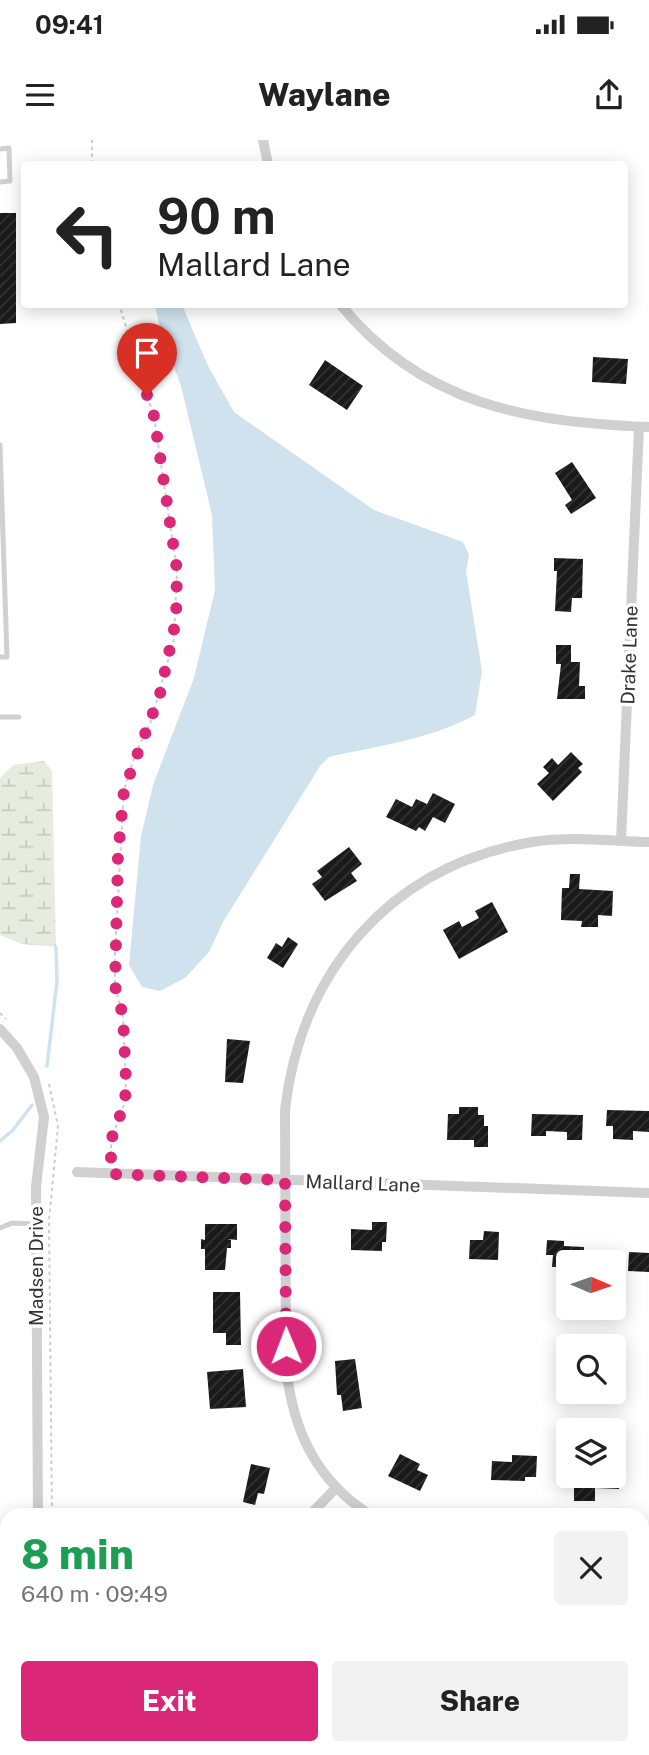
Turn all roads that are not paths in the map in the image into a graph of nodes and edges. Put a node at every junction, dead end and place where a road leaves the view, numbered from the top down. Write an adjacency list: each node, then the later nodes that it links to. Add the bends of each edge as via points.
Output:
1 (263, 140): 3 (street)
2 (0, 149): 4 (lane, via 9,148 10,181)
3 (267, 161)
4 (0, 182)
5 (343, 308): 6 (street, via 402,361 457,393 528,417)
6 (644, 427): 11 (street, Drake Lane)
7 (0, 445): 8 (lane, via 6,657)
8 (0, 657)
9 (0, 717): 10 (lane)
10 (19, 718)
11 (621, 841): 12 (street); 15 (street, via 564,840 498,849 435,875 388,906 359,935 332,969 301,1031 288,1087)
12 (649, 842)
13 (0, 1029): 17 (street, Madsen Drive, via 34,1077 44,1117)
14 (77, 1172): 15 (street, Mallard Lane)
15 (285, 1180): 16 (street, Mallard Lane); 19 (street, via 290,1398 305,1442)
16 (649, 1193)
17 (36, 1224): 18 (lane, via 12,1223); 20 (street, Madsen Drive)
18 (0, 1228)
19 (335, 1489): 21 (street); 22 (street)
20 (38, 1508)
21 (317, 1508)
22 (361, 1508)

